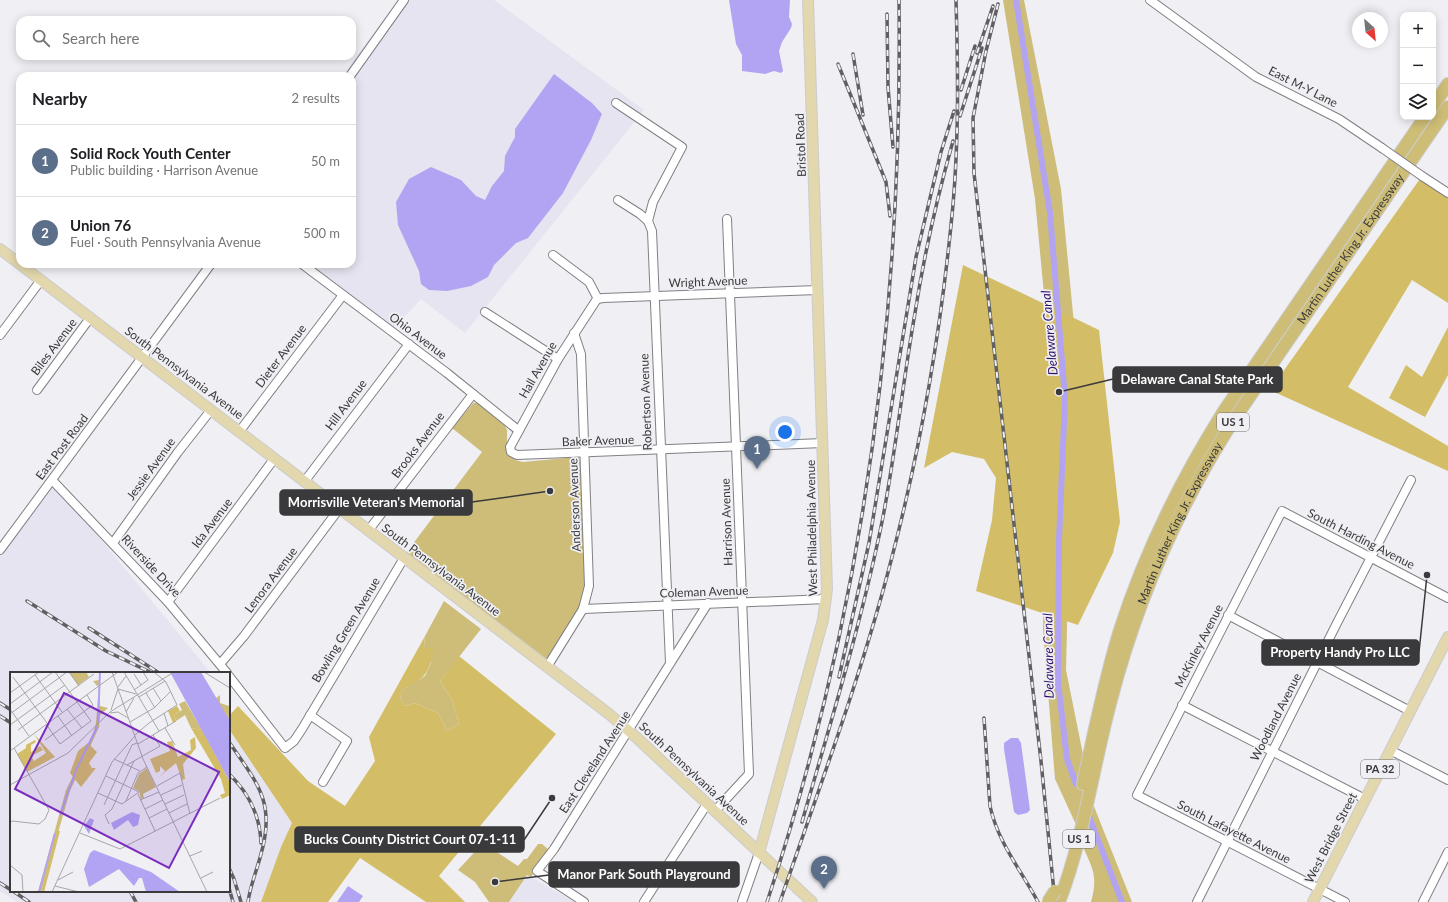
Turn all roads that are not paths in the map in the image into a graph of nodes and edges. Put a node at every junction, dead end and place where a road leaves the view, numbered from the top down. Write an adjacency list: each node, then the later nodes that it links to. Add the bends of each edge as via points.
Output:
1 (404, 0): 4 (street)
2 (808, 0): 21 (main road, Bristol Road)
3 (1150, 0): 10 (street, East M-Y Lane, bridge, via 1256,77 1339,119)
4 (353, 72)
5 (1448, 84): 6 (highway)
6 (1436, 102)
7 (616, 103): 13 (street, Robertson Avenue, via 681,148 653,202)
8 (1448, 107): 75 (highway, Martin Luther King Jr. Expressway / US 1, via 1243,406 1200,475 1170,535 1134,624)
9 (1423, 120): 75 (highway, Martin Luther King Jr. Expressway / US 1, via 1224,411 1168,509 1144,564 1119,635 1107,678)
10 (1448, 193)
11 (618, 200): 13 (street)
12 (727, 219): 22 (street, Harrison Avenue)
13 (648, 221): 24 (street, Robertson Avenue, via 652,231)
14 (0, 249): 16 (main road, South Pennsylvania Avenue)
15 (553, 255): 25 (street, via 589,282)
16 (16, 261)
17 (25, 268): 20 (main road, South Pennsylvania Avenue)
18 (208, 268): 31 (street, East Post Road)
19 (307, 268): 23 (street, Ohio Avenue)
20 (41, 280): 27 (main road, South Pennsylvania Avenue); 29 (street)
21 (818, 290): 22 (street, Wright Avenue); 38 (main road, West Philadelphia Avenue)
22 (730, 293): 24 (street, Wright Avenue); 39 (street, Harrison Avenue)
23 (343, 295): 30 (street, Ohio Avenue); 37 (street, Dieter Avenue)
24 (654, 296): 25 (street, Wright Avenue); 40 (street, Robertson Avenue)
25 (598, 299): 28 (street, Hall Avenue, via 593,302)
26 (484, 312): 32 (street)
27 (90, 318): 31 (main road, South Pennsylvania Avenue); 33 (street, Biles Avenue)
28 (574, 333): 32 (street, Hall Avenue); 41 (street, Anderson Avenue, via 581,354)
29 (0, 335)
30 (409, 344): 34 (street, Ohio Avenue); 46 (street, Hill Avenue)
31 (143, 358): 35 (main road, South Pennsylvania Avenue); 44 (street, East Post Road)
32 (558, 359): 36 (street, Hall Avenue)
33 (37, 390)
34 (473, 394): 36 (street, Ohio Avenue); 49 (street, Brooks Avenue)
35 (211, 410): 37 (main road, South Pennsylvania Avenue); 50 (street, Jessie Avenue)
36 (518, 430): 42 (street, Hall Avenue, via 510,447 511,452)
37 (239, 432): 43 (main road, South Pennsylvania Avenue)
38 (823, 443): 39 (street, Baker Avenue); 55 (main road, West Philadelphia Avenue, via 828,574)
39 (736, 447): 40 (street, Baker Avenue); 57 (street, Harrison Avenue)
40 (661, 450): 41 (street, Baker Avenue); 59 (street, Robertson Avenue)
41 (585, 454): 42 (street, Baker Avenue); 60 (street, Anderson Avenue, via 589,586)
42 (517, 455)
43 (274, 459): 46 (main road, South Pennsylvania Avenue); 56 (street, Ida Avenue)
44 (52, 480): 50 (street, Riverside Drive); 51 (street, East Post Road)
45 (1411, 480): 53 (street, Woodland Avenue)
46 (304, 482): 47 (main road, South Pennsylvania Avenue)
47 (339, 509): 49 (main road, South Pennsylvania Avenue); 65 (street, Lenora Avenue)
48 (1284, 512): 53 (street, South Harding Avenue); 61 (street, McKinley Avenue, via 1282,511)
49 (368, 531): 52 (main road, South Pennsylvania Avenue)
50 (113, 543): 56 (street, Riverside Drive)
51 (0, 550)
52 (404, 558): 66 (main road, South Pennsylvania Avenue); 71 (street, Bowling Green Avenue)
53 (1371, 558): 54 (street, South Harding Avenue); 63 (street, Woodland Avenue)
54 (1448, 598)
55 (826, 600): 57 (street, Coleman Avenue); 84 (main road, West Philadelphia Avenue, via 821,628)
56 (168, 602): 65 (street, Riverside Drive)
57 (742, 602): 58 (street, Coleman Avenue); 81 (street, Harrison Avenue, via 749,774)
58 (708, 603): 59 (street, Coleman Avenue); 64 (street, East Cleveland Avenue)
59 (667, 605): 60 (street, Coleman Avenue); 64 (street, Robertson Avenue)
60 (583, 609): 66 (street, Anderson Avenue)
61 (1228, 615): 63 (street); 69 (street, McKinley Avenue)
62 (1448, 637): 70 (main road, West Bridge Street / PA 32)
63 (1317, 661): 70 (street); 74 (street, Woodland Avenue)
64 (670, 663): 72 (street, East Cleveland Avenue)
65 (220, 664): 67 (street, Riverside Drive)
66 (547, 667): 72 (main road, South Pennsylvania Avenue)
67 (226, 672)
68 (230, 677): 71 (street, via 285,748 297,737)
69 (1182, 705): 74 (street); 78 (street, McKinley Avenue)
70 (1410, 711): 73 (main road, West Bridge Street / PA 32)
71 (310, 715): 77 (street, via 347,741)
72 (629, 732): 80 (main road, South Pennsylvania Avenue); 87 (street, East Cleveland Avenue, via 554,849 537,871)
73 (1390, 750): 76 (street); 79 (main road, West Bridge Street / PA 32)
74 (1272, 751): 79 (street); 82 (street, Woodland Avenue)
75 (1090, 774): 86 (highway, Martin Luther King Jr. Expressway / US 1)
76 (1448, 780)
77 (323, 782)
78 (1137, 796): 82 (street, South Lafayette Avenue)
79 (1365, 799): 85 (main road, West Bridge Street / PA 32)
80 (707, 804): 81 (main road, South Pennsylvania Avenue); 88 (street)
81 (715, 811): 84 (main road, South Pennsylvania Avenue)
82 (1227, 841): 85 (street, South Lafayette Avenue); 91 (street, Woodland Avenue)
83 (1448, 852): 94 (street)
84 (759, 853): 89 (street); 90 (main road, South Pennsylvania Avenue)
85 (1320, 889): 92 (main road, West Bridge Street / PA 32); 93 (street, South Lafayette Avenue)
86 (1053, 899)
87 (584, 902)
88 (644, 902)
89 (742, 902)
90 (812, 902)
91 (1197, 902)
92 (1313, 902)
93 (1345, 902)
94 (1424, 902)

